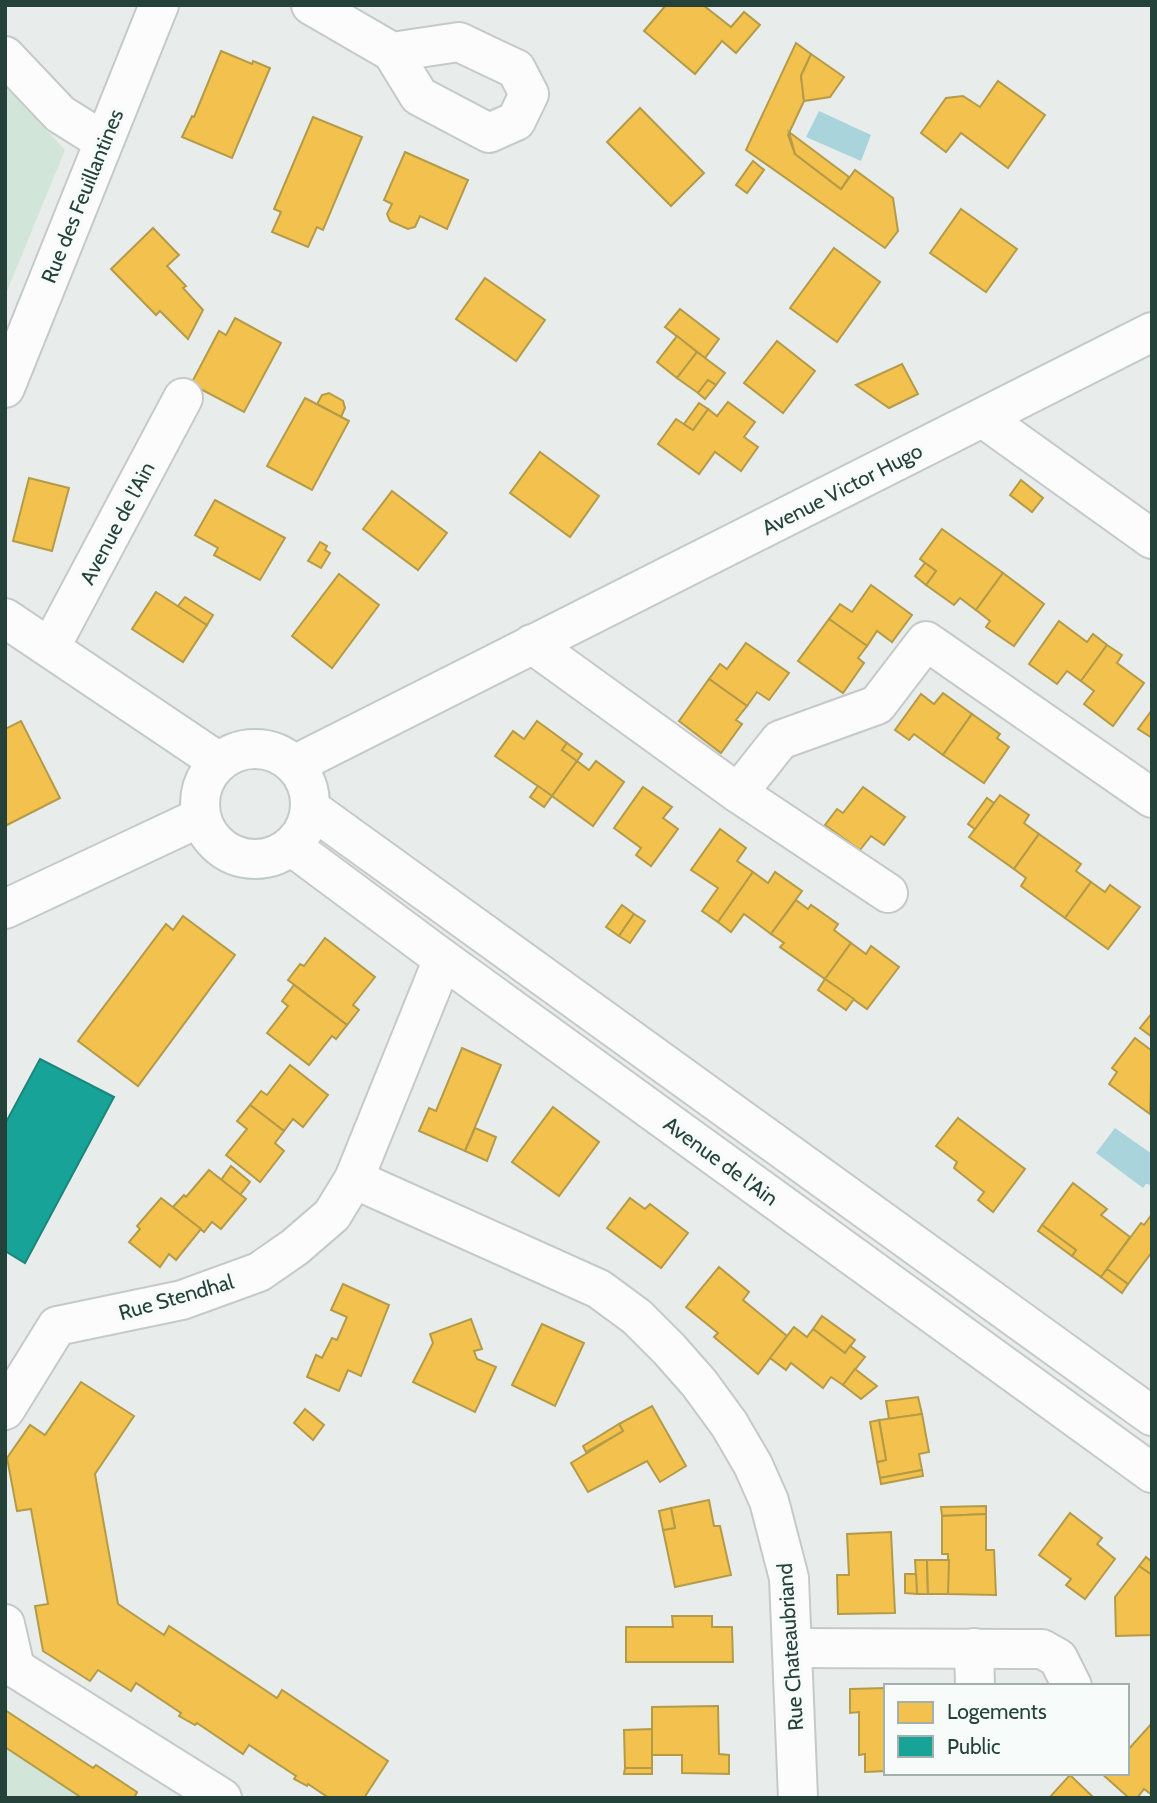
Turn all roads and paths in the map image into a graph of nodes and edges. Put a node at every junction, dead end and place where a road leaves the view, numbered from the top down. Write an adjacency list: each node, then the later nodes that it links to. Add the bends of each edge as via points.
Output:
1 (159, 5): 5 (street, Rue des Feuillantines)
2 (312, 5): 3 (street)
3 (392, 52)
4 (5, 56): 5 (street, via 60,114)
5 (103, 141): 7 (street, Rue des Feuillantines)
6 (1152, 332): 9 (street, Avenue Victor Hugo)
7 (5, 388)
8 (183, 398): 13 (street, Avenue de l'Ain)
9 (983, 418): 10 (street); 12 (street, Avenue Victor Hugo)
10 (1152, 540)
11 (5, 618): 13 (street)
12 (532, 644): 15 (street, Avenue Victor Hugo); 16 (street)
13 (50, 648): 14 (street)
14 (219, 762): 15 (street, via 249,749 282,755); 19 (street, via 207,776 201,794)
15 (294, 765): 18 (street, via 304,778)
16 (738, 793): 17 (street, via 780,740 877,705 926,641); 21 (street)
17 (1152, 798)
18 (310, 808): 20 (street, via 301,835); 26 (street)
19 (201, 817): 20 (street, via 215,843 244,859 277,855); 22 (street)
20 (291, 846): 23 (street, Avenue de l'Ain)
21 (888, 893)
22 (5, 909)
23 (443, 959): 24 (street, Rue Stendhal); 27 (street, Avenue de l'Ain)
24 (355, 1180): 25 (street, Rue Stendhal, via 332,1215 259,1272 181,1300 57,1326); 29 (street, Rue Chateaubriand, via 599,1289 669,1349 729,1424 769,1501 789,1578)
25 (5, 1410)
26 (1152, 1416)
27 (1152, 1473)
28 (5, 1624): 33 (street, via 15,1668)
29 (792, 1648): 30 (street); 34 (street, Rue Chateaubriand)
30 (974, 1648): 31 (street); 32 (street, via 1042,1649 1058,1658)
31 (975, 1684)
32 (1071, 1684)
33 (222, 1798)
34 (798, 1798)

